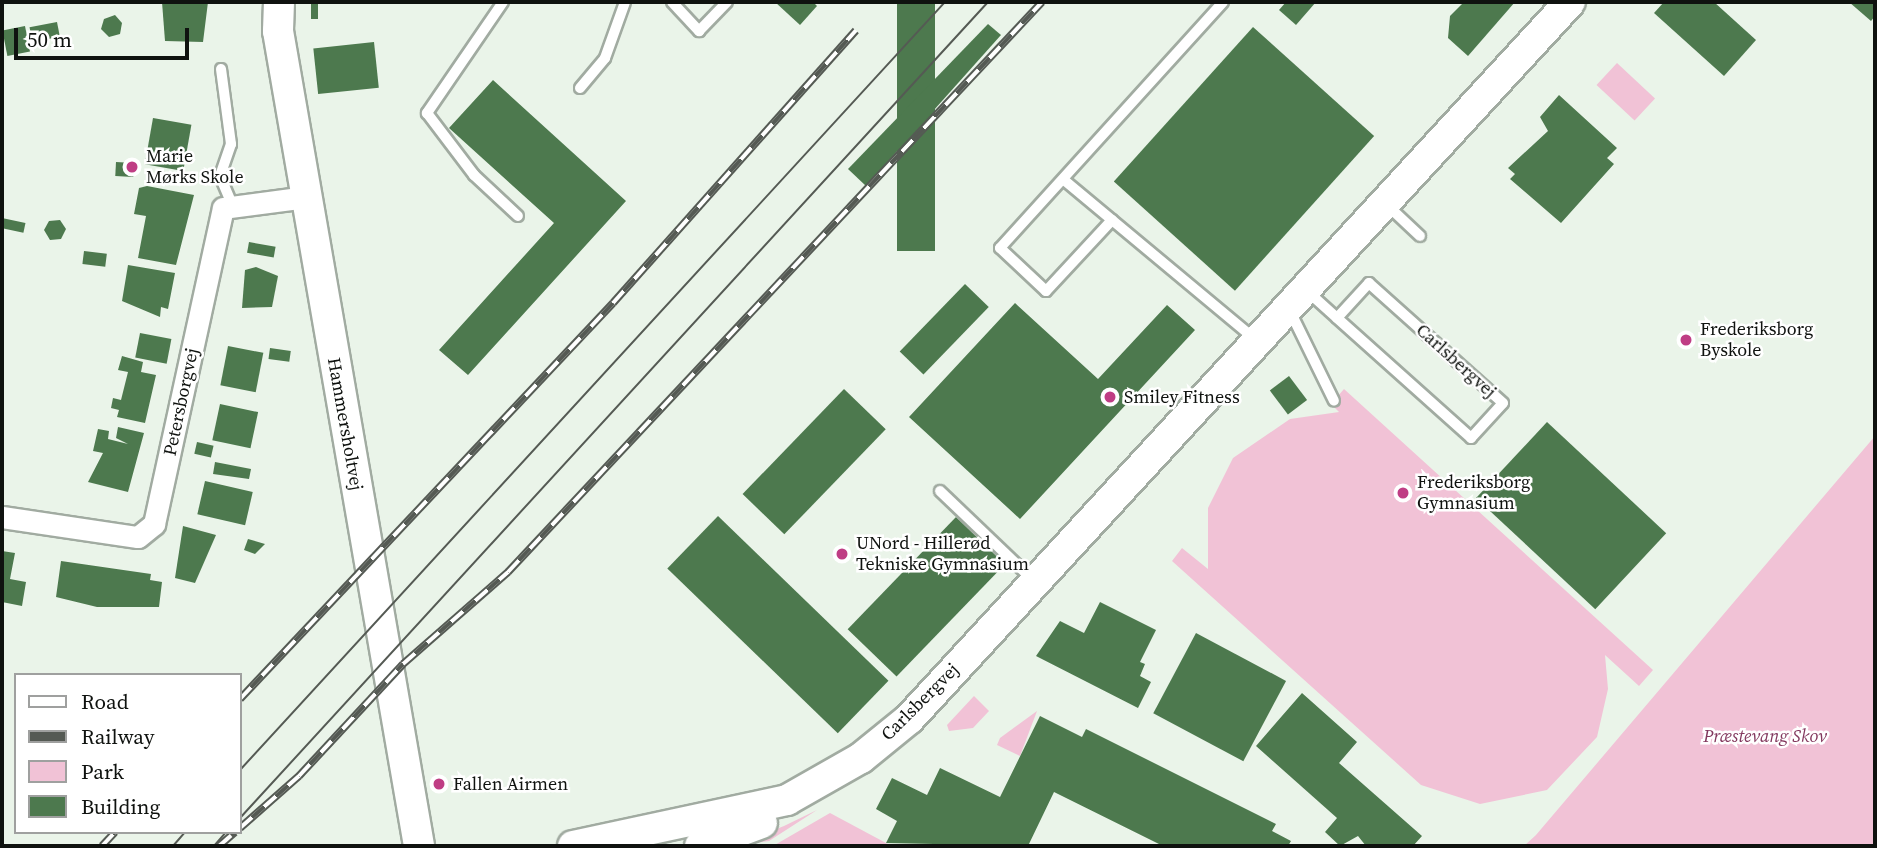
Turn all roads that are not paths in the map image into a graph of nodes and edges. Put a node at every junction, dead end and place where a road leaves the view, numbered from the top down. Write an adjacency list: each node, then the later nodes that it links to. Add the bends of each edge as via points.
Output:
1 (279, 2): 11 (street, Hammersholtvej, via 278,31)
2 (503, 2): 14 (lane, via 427,113 474,175)
3 (625, 2): 9 (lane, via 605,58)
4 (672, 2): 5 (lane, via 699,31)
5 (727, 2)
6 (1223, 2): 10 (lane)
7 (1570, 2): 12 (street, Carlsbergvej)
8 (221, 69): 13 (lane, via 231,144 220,176)
9 (580, 88)
10 (1064, 180): 15 (lane); 15 (lane, via 1000,248 1046,291)
11 (307, 197): 13 (street); 25 (street, Hammersholtvej)
12 (1383, 201): 16 (lane); 17 (street, Carlsbergvej)
13 (233, 207): 22 (street, Petersborgvej, via 223,208 154,524 138,537)
14 (518, 216)
15 (1112, 220): 19 (lane)
16 (1420, 236)
17 (1296, 297): 18 (lane, Carlsbergvej); 19 (street, Carlsbergvej); 20 (lane)
18 (1338, 318): 18 (lane, Carlsbergvej, via 1471,438 1503,403 1369,283)
19 (1256, 340): 23 (street, Carlsbergvej)
20 (1334, 401)
21 (940, 491): 23 (lane)
22 (2, 517)
23 (1035, 582): 24 (street, Carlsbergvej, via 909,719 861,758)
24 (787, 800): 26 (street, Carlsbergvej); 27 (street, Carlsbergvej, via 771,819)
25 (419, 846)
26 (573, 846)
27 (700, 846)

